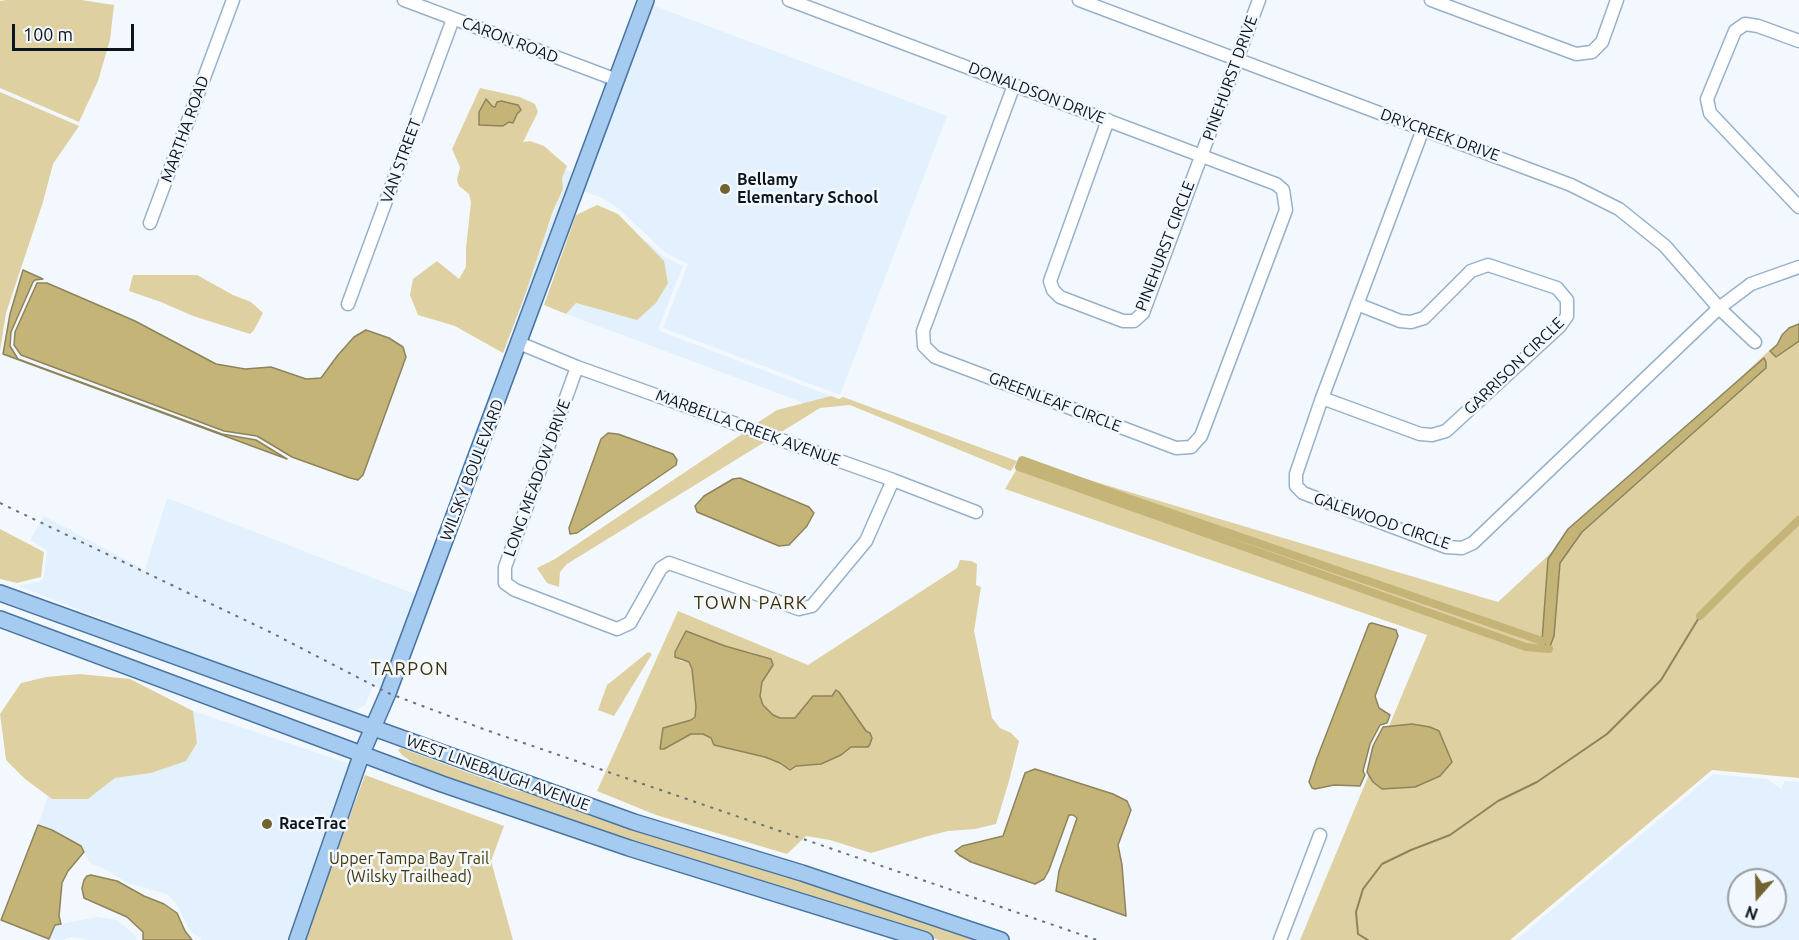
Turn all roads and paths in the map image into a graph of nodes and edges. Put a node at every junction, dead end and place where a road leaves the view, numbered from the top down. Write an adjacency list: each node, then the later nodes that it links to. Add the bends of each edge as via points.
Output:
1 (233, 0): 19 (street, MARTHA ROAD)
2 (404, 0): 9 (street, CARON ROAD)
3 (646, 0): 12 (main road, WILSKY BOULEVARD)
4 (789, 0): 13 (street, DONALDSON DRIVE)
5 (1079, 0): 11 (street, DRYCREEK DRIVE)
6 (1259, 0): 11 (street, PINEHURST DRIVE)
7 (1431, 0): 8 (street, via 1576,54 1592,52 1602,42)
8 (1617, 0)
9 (453, 19): 12 (street, CARON ROAD); 21 (street, VAN STREET)
10 (1799, 41): 18 (street, via 1758,26 1740,27 1707,99 1710,113)
11 (1236, 59): 15 (street, DRYCREEK DRIVE); 16 (street, PINEHURST DRIVE)
12 (617, 80): 25 (main road, WILSKY BOULEVARD)
13 (1014, 85): 14 (street, DONALDSON DRIVE); 17 (street, GREENLEAF CIRCLE, via 923,332 924,346 935,357 1176,448 1191,447 1201,436 1286,210)
14 (1108, 120): 16 (street, DONALDSON DRIVE); 16 (street, PINEHURST CIRCLE, via 1050,280 1060,297 1123,321 1134,321 1143,313)
15 (1423, 129): 22 (street, GALEWOOD CIRCLE); 23 (street, DRYCREEK DRIVE, via 1571,184 1619,209 1665,246)
16 (1201, 155): 17 (street, DONALDSON DRIVE, via 1276,183)
17 (1283, 190)
18 (1799, 207)
19 (150, 223)
20 (1799, 267): 23 (street, via 1751,284)
21 (348, 304)
22 (1357, 304): 27 (street, GALEWOOD CIRCLE); 27 (street, GARRISON CIRCLE, via 1412,322 1424,318 1471,272 1488,265 1557,288 1567,300 1567,316 1446,431 1420,434)
23 (1719, 308): 24 (street, DRYCREEK DRIVE); 27 (street, GALEWOOD CIRCLE, via 1473,543 1462,548 1446,547 1336,506 1303,493 1296,486 1296,474)
24 (1755, 342)
25 (519, 344): 26 (street, MARBELLA CREEK AVENUE); 32 (main road, WILSKY BOULEVARD)
26 (578, 367): 28 (street, MARBELLA CREEK AVENUE); 28 (street, LONG MEADOW DRIVE, via 505,567 505,583 617,629 630,623 660,568 669,563 799,609 812,606 866,541)
27 (1322, 398)
28 (893, 480): 29 (street, MARBELLA CREEK AVENUE)
29 (976, 512)
30 (0, 593): 32 (main road, WEST LINEBAUGH AVENUE)
31 (0, 619): 33 (main road, WEST LINEBAUGH AVENUE)
32 (373, 728): 33 (main road, WILSKY BOULEVARD); 37 (main road, WEST LINEBAUGH AVENUE, via 634,822)
33 (362, 753): 35 (main road, WILSKY BOULEVARD); 36 (main road, WEST LINEBAUGH AVENUE, via 629,848)
34 (1320, 835): 38 (street)
35 (297, 940)
36 (925, 940)
37 (1001, 940)
38 (1280, 940)

